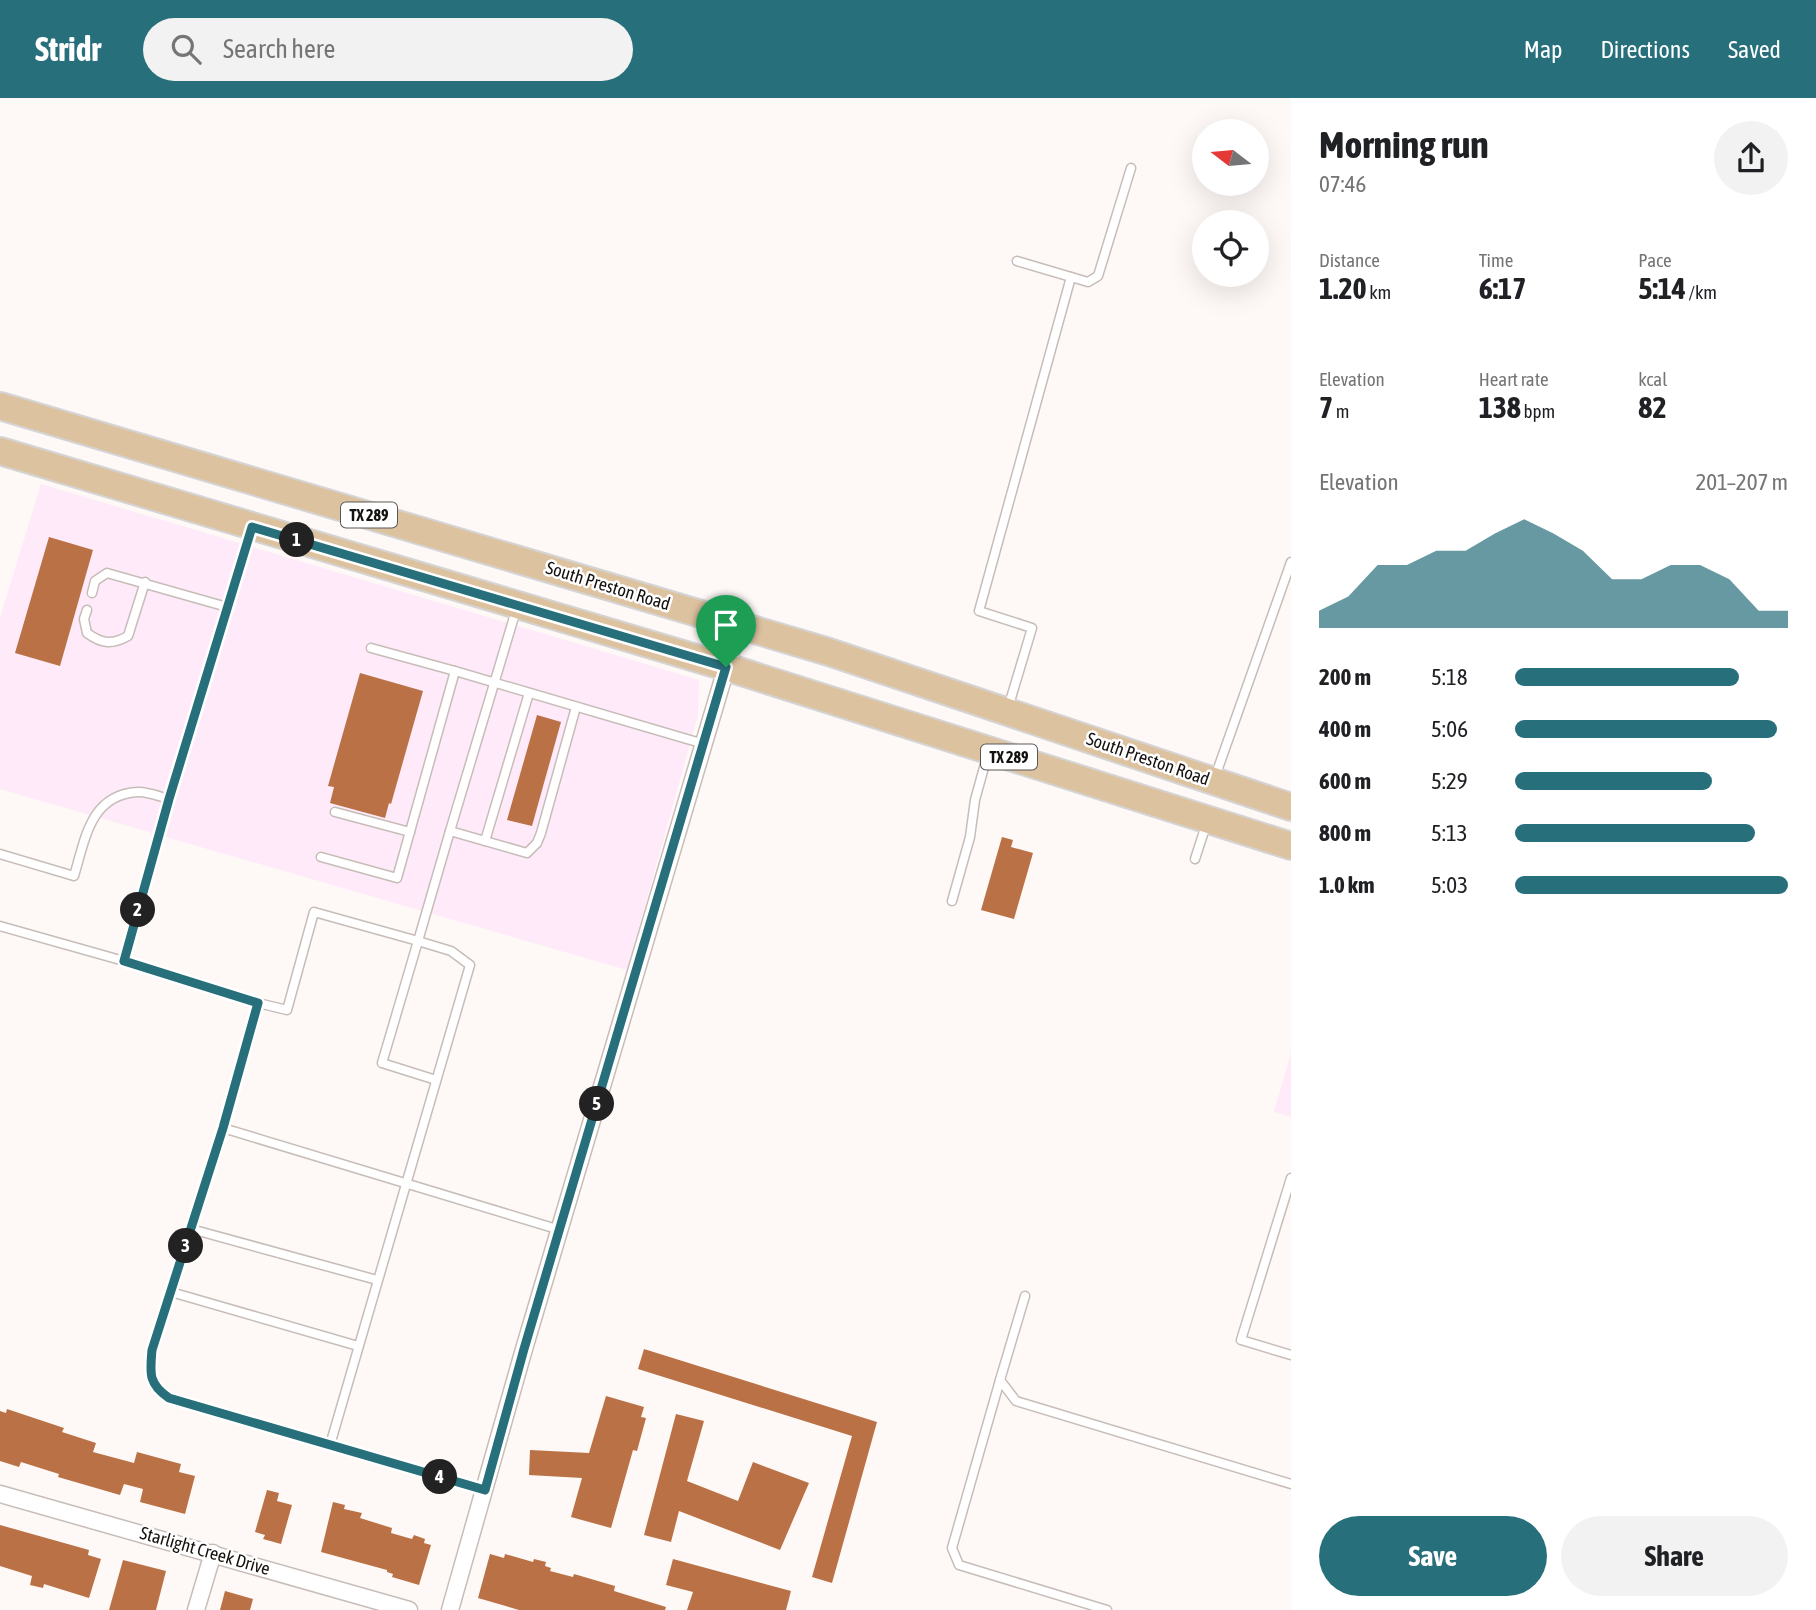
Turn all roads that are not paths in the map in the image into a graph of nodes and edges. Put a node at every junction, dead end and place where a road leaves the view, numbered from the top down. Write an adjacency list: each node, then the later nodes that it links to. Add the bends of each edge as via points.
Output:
1 (1130, 167): 3 (lane, via 1098,276 1088,282)
2 (1017, 261): 3 (lane)
3 (1071, 277): 20 (lane, via 979,611 1032,628)
4 (0, 406): 13 (main road, South Preston Road / TX 289)
5 (0, 451): 6 (main road, TX 289)
6 (252, 527): 10 (main road, TX 289); 11 (lane)
7 (1291, 562): 23 (lane)
8 (145, 582): 9 (lane, via 107,573 95,581); 11 (lane); 12 (lane, via 128,636 116,642 99,642 87,633)
9 (92, 593)
10 (518, 605): 15 (main road, TX 289); 17 (lane)
11 (227, 607): 24 (lane)
12 (87, 610)
13 (739, 625): 15 (street); 20 (main road, South Preston Road / TX 289)
14 (371, 648): 16 (lane)
15 (726, 667): 21 (street); 22 (main road, TX 289)
16 (455, 671): 17 (lane); 29 (lane)
17 (495, 684): 18 (lane); 28 (lane)
18 (529, 693): 19 (lane); 30 (lane)
19 (576, 707): 21 (lane); 30 (lane, via 537,843 527,853)
20 (1007, 710): 23 (main road, South Preston Road / TX 289)
21 (704, 744): 45 (street)
22 (989, 750): 27 (main road, TX 289); 35 (lane)
23 (1214, 781): 25 (main road, South Preston Road / TX 289)
24 (169, 799): 32 (lane, via 139,791 99,808 90,822 74,876); 38 (lane)
25 (1291, 807)
26 (335, 812): 29 (lane)
27 (1208, 821): 31 (main road, TX 289); 34 (lane)
28 (450, 831): 30 (lane); 37 (lane)
29 (410, 832): 33 (lane, via 397,878)
30 (485, 841)
31 (1291, 846)
32 (0, 853)
33 (321, 857)
34 (1195, 859)
35 (952, 901)
36 (0, 926): 38 (lane)
37 (418, 940): 39 (lane, via 314,912 287,1010); 40 (lane, via 451,950 470,965); 40 (lane, via 382,1063)
38 (124, 961): 39 (lane)
39 (258, 1003): 41 (lane)
40 (436, 1080): 43 (lane)
41 (223, 1128): 43 (lane); 44 (lane)
42 (1291, 1178): 50 (lane, via 1241,1340)
43 (405, 1184): 45 (lane); 46 (lane)
44 (191, 1229): 46 (lane); 47 (lane)
45 (560, 1230): 54 (street)
46 (377, 1280): 49 (lane)
47 (171, 1292): 49 (lane); 52 (lane, via 152,1350 150,1373 157,1390 169,1398)
48 (1025, 1296): 51 (lane)
49 (358, 1346): 52 (lane)
50 (1291, 1355)
51 (1000, 1380): 53 (lane, via 1016,1401); 60 (lane, via 952,1548 960,1565)
52 (330, 1445): 54 (lane)
53 (1291, 1484)
54 (485, 1490): 59 (street)
55 (0, 1494): 56 (street, Starlight Creek Drive)
56 (214, 1553): 57 (street); 58 (street, Starlight Creek Drive)
57 (196, 1610)
58 (410, 1610)
59 (450, 1610)
60 (1107, 1610)

